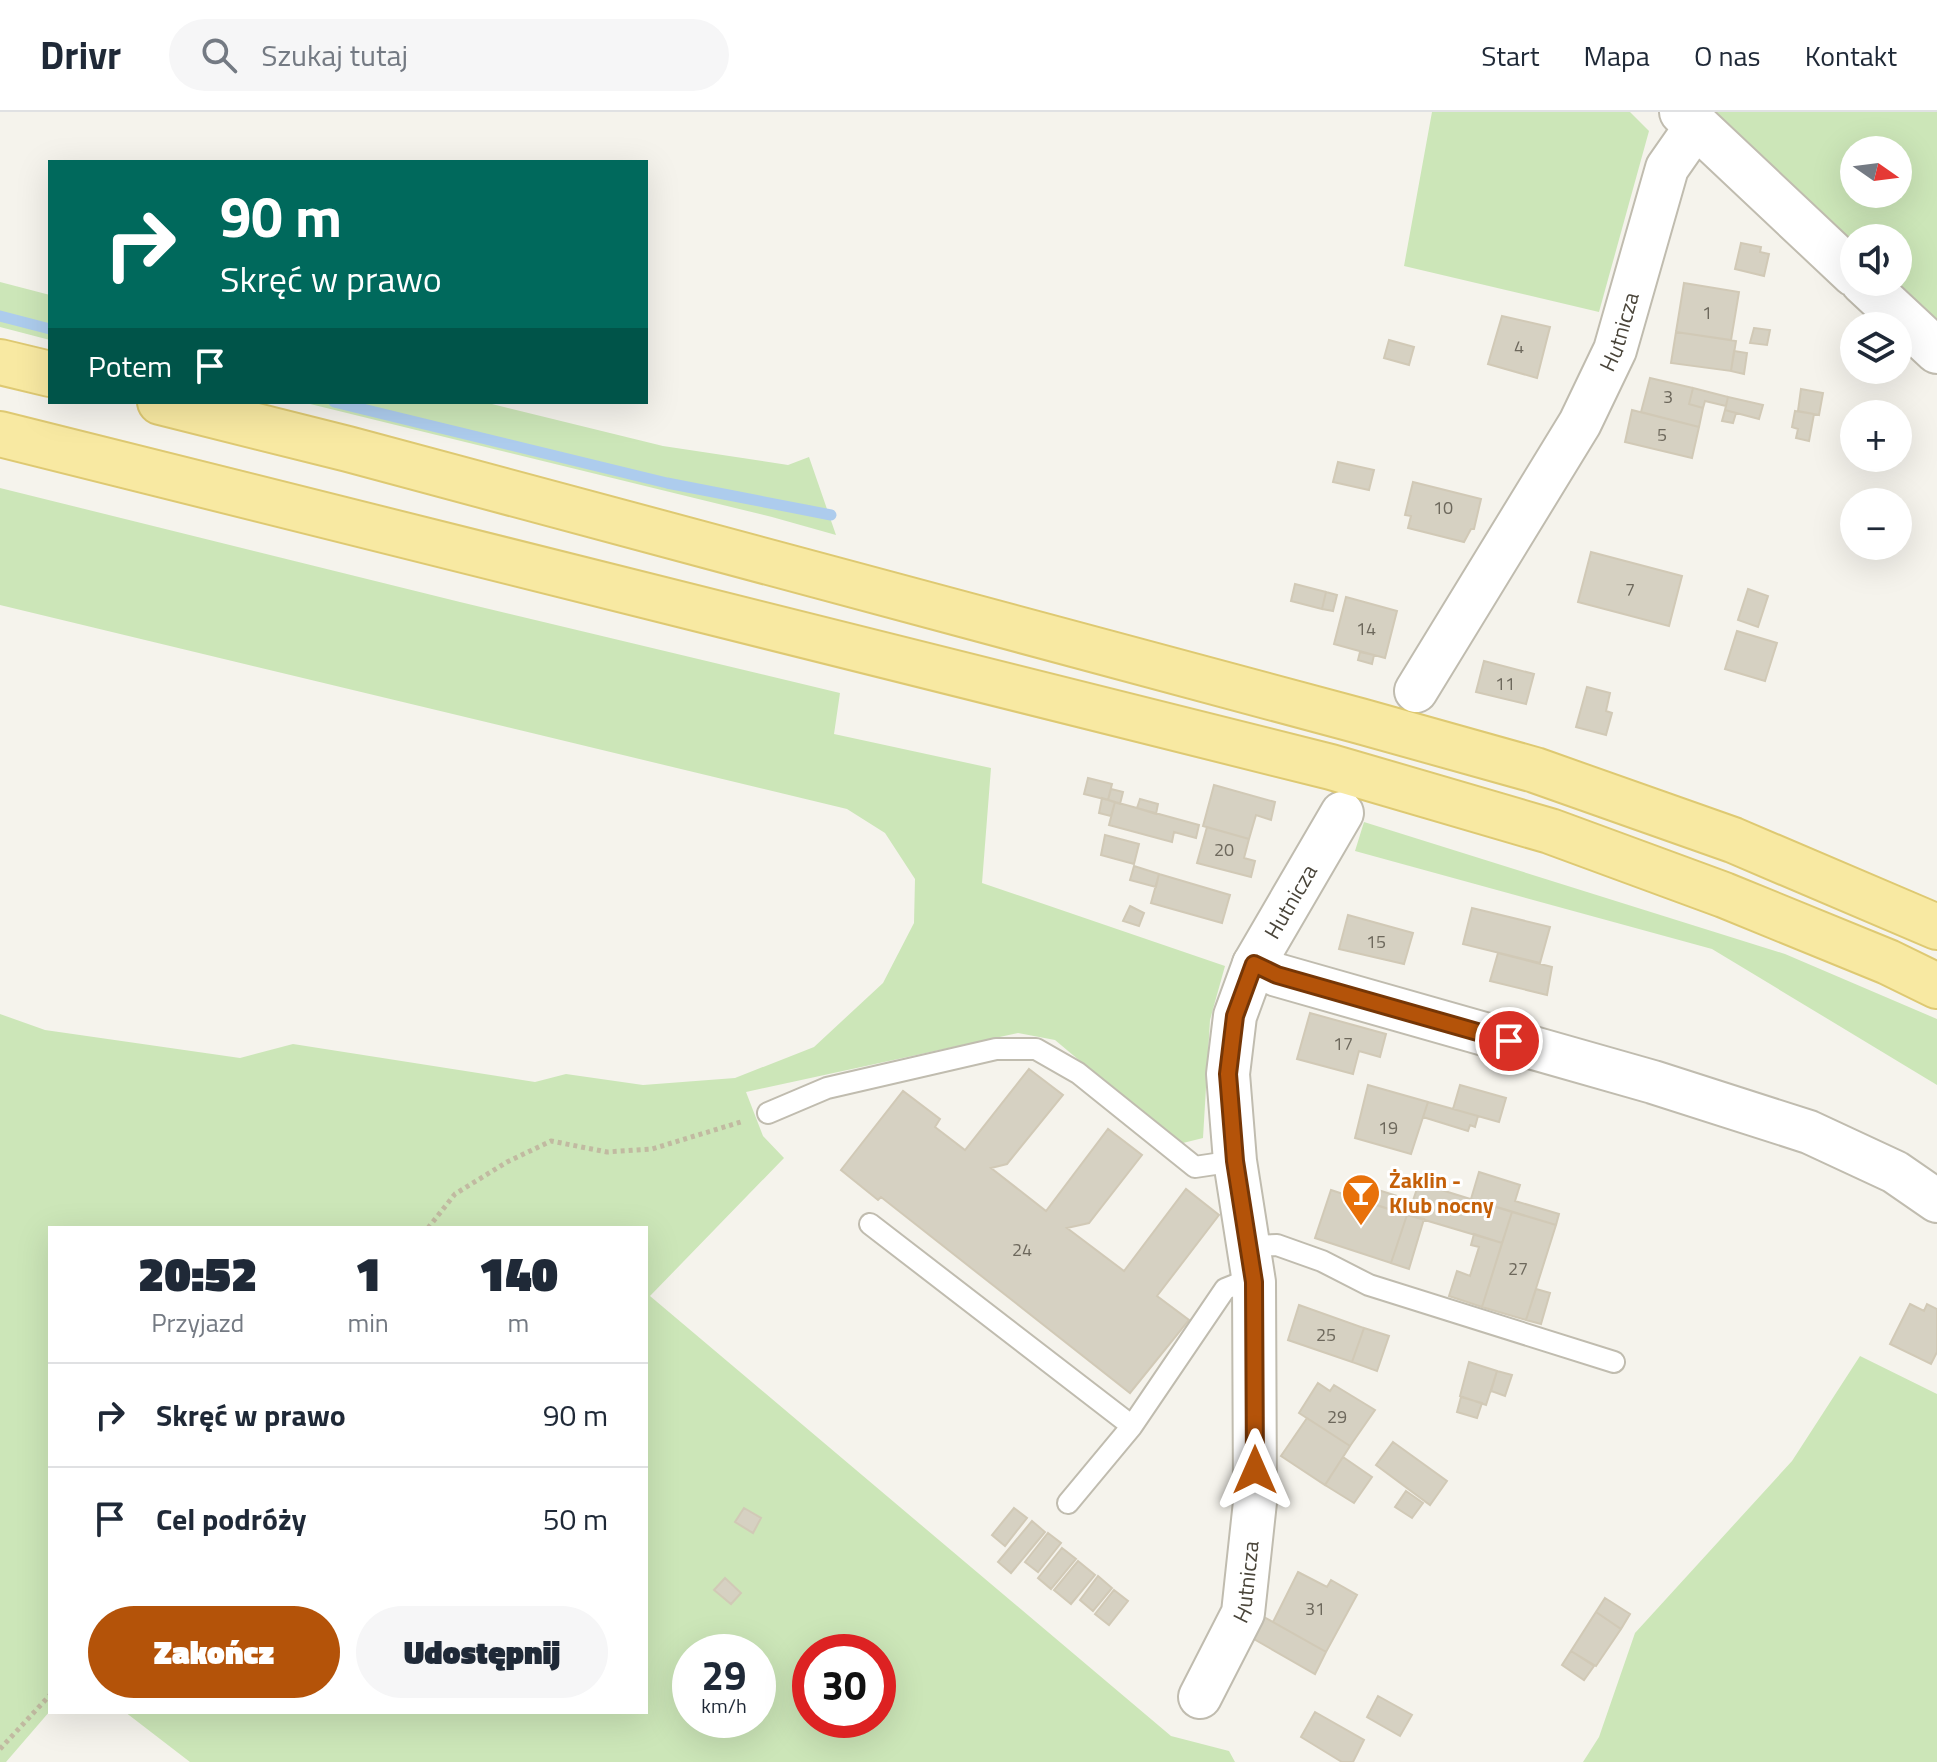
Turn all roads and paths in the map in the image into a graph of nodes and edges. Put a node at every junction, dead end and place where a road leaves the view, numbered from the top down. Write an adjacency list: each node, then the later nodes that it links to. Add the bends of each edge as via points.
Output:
1 (1690, 119): 2 (street); 9 (street, Hutnicza, via 1667,168 1615,350 1580,423)
2 (1840, 261)
3 (1878, 296): 4 (street)
4 (1937, 351)
5 (0, 362): 6 (main road)
6 (48, 374)
7 (168, 404): 11 (main road, via 1535,770 1733,840)
8 (0, 434): 13 (main road, via 1331,767 1550,831 1724,895)
9 (1416, 691)
10 (1342, 813): 12 (street, Hutnicza)
11 (1937, 927)
12 (1254, 964): 15 (street, Hutnicza, via 1235,1016 1228,1074); 16 (street, via 1809,1132 1895,1172)
13 (1937, 986)
14 (768, 1113): 15 (lane, via 827,1088 996,1049 1036,1049 1078,1073 1195,1167); 18 (path, via 652,1149 607,1152 551,1141 455,1194)
15 (1235, 1161): 19 (street, Hutnicza)
16 (1937, 1201)
17 (870, 1224): 21 (lane)
18 (430, 1226)
19 (1252, 1264): 20 (lane, via 1277,1245 1369,1285); 21 (lane, via 1225,1289); 24 (street, Hutnicza, via 1255,1502 1243,1613)
20 (1614, 1362)
21 (1132, 1426): 22 (lane)
22 (1068, 1503)
23 (48, 1697): 25 (path)
24 (1200, 1697)
25 (0, 1749)

